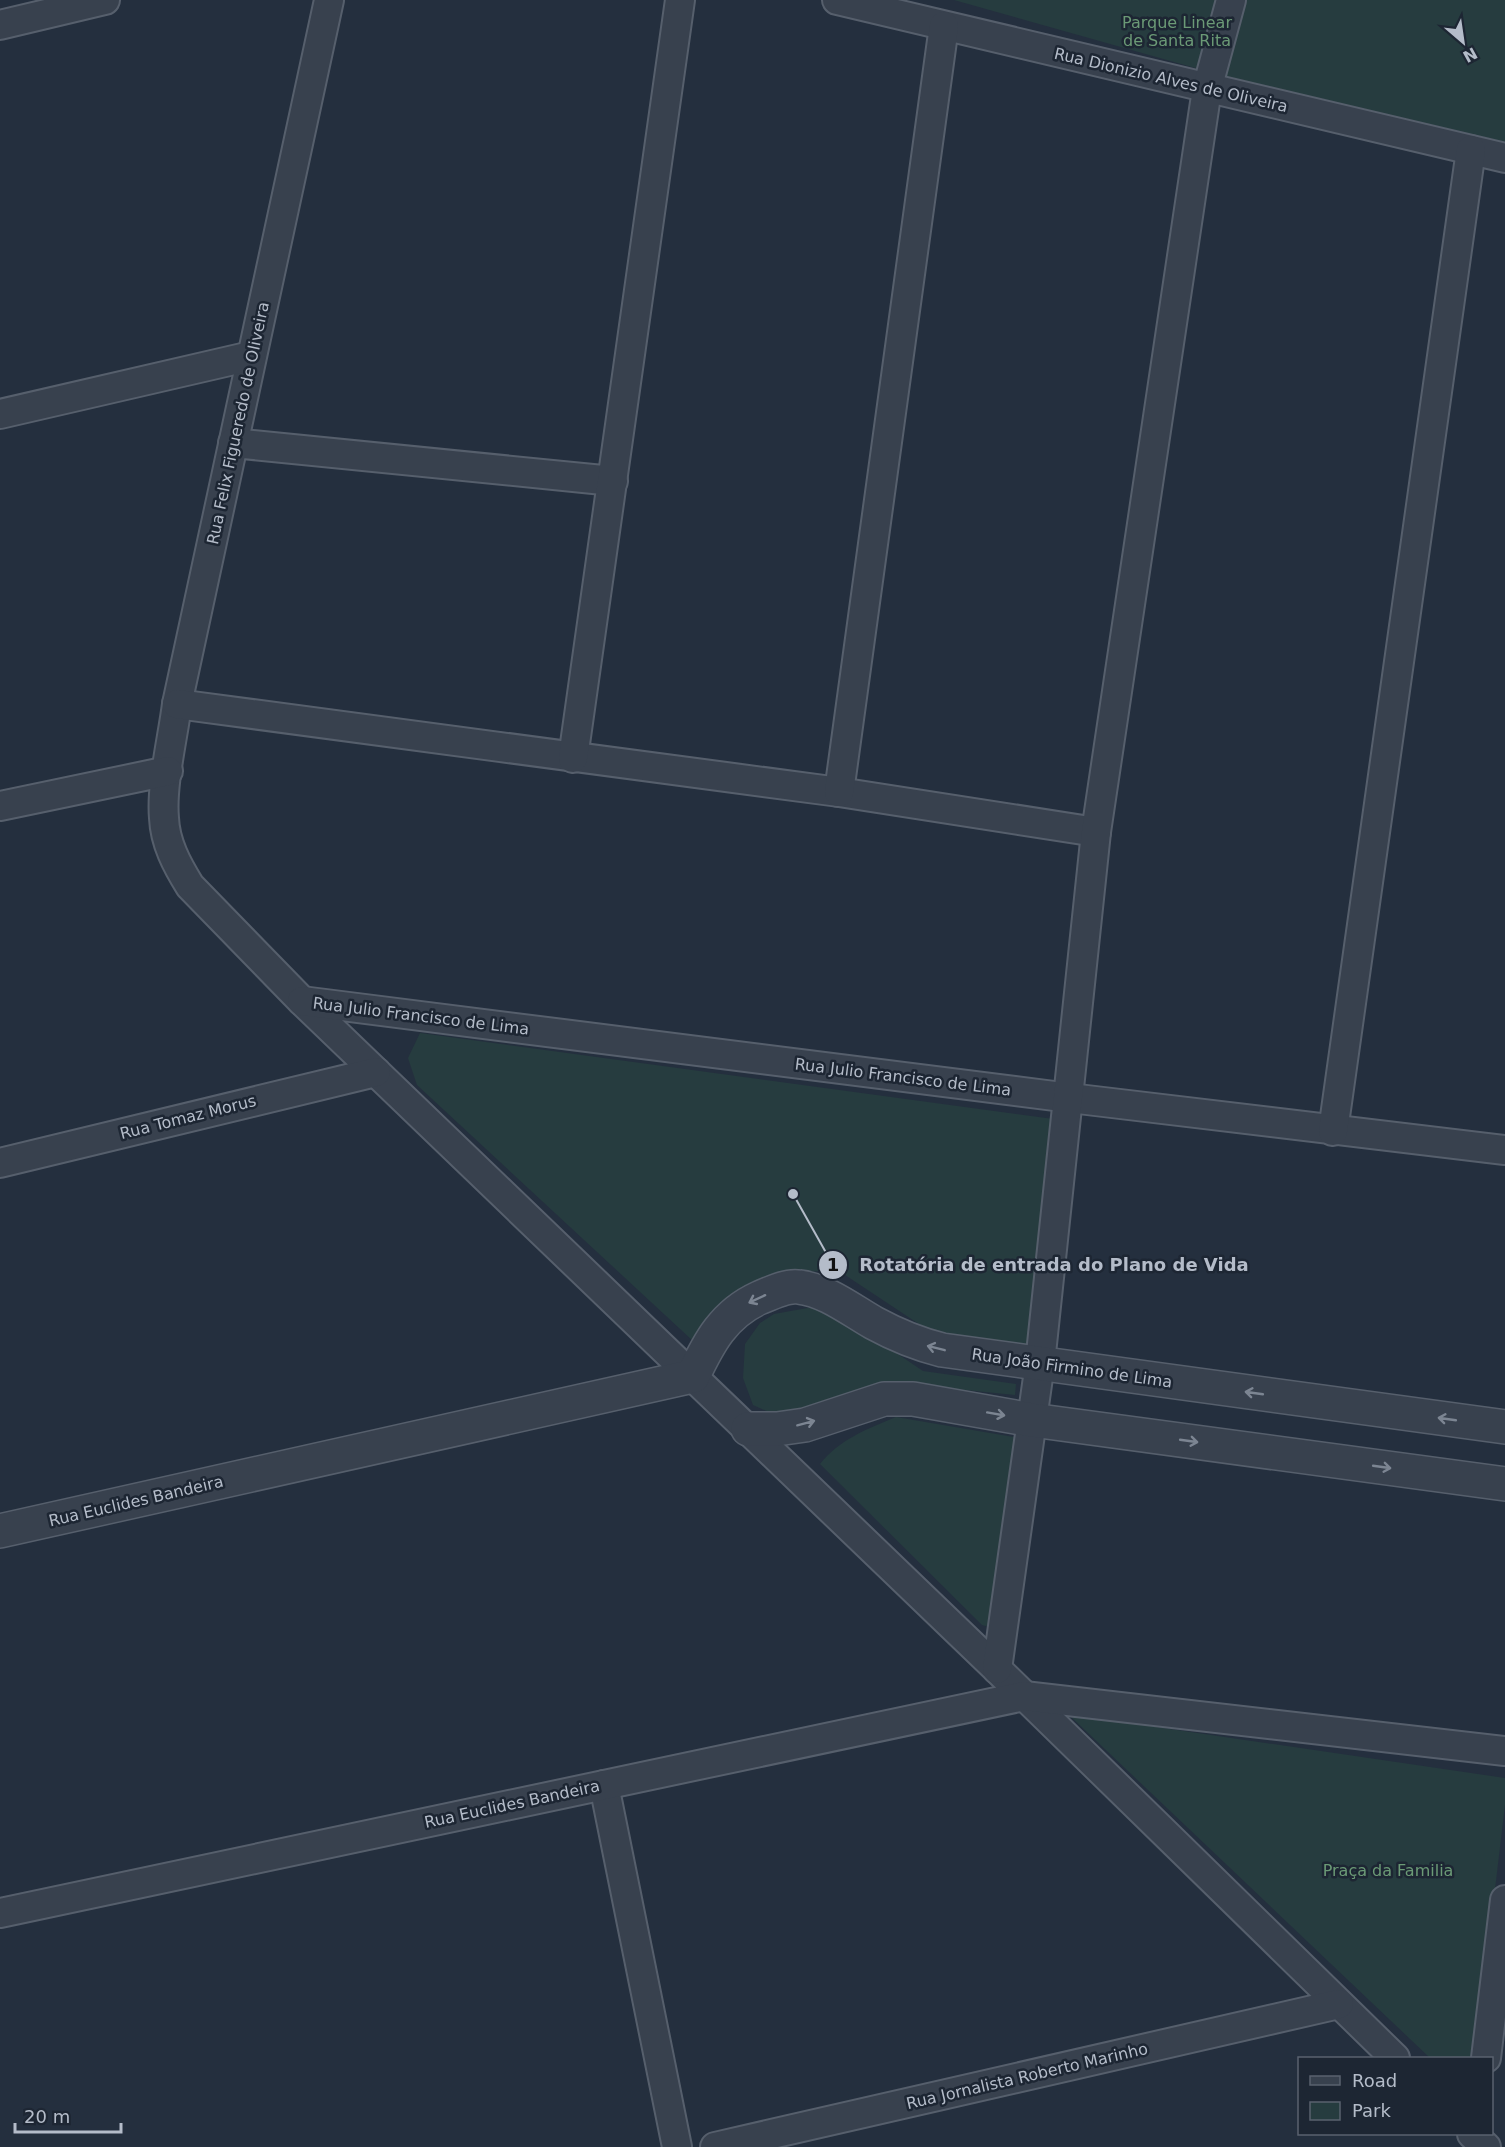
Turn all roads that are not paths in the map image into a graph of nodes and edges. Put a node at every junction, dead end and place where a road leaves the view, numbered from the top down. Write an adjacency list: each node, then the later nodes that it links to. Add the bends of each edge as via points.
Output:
1 (105, 0): 6 (street)
2 (329, 0): 11 (street, Rua Felix Figueredo de Oliveira)
3 (680, 0): 14 (street)
4 (837, 0): 7 (street, Rua Dionizio Alves de Oliveira)
5 (1231, 0): 8 (street)
6 (0, 24)
7 (944, 26): 8 (street, Rua Dionizio Alves de Oliveira); 18 (street)
8 (1207, 89): 9 (street, Rua Dionizio Alves de Oliveira); 20 (street)
9 (1472, 150): 10 (street, Rua Dionizio Alves de Oliveira); 24 (street)
10 (1505, 158)
11 (251, 356): 12 (street); 13 (street, Rua Felix Figueredo de Oliveira)
12 (0, 414)
13 (233, 443): 14 (street); 15 (street, Rua Felix Figueredo de Oliveira)
14 (614, 481): 16 (street)
15 (177, 704): 16 (street); 17 (street, Rua Felix Figueredo de Oliveira)
16 (573, 758): 18 (street)
17 (168, 771): 19 (street); 21 (street, Rua Felix Figueredo de Oliveira, via 164,818 170,847 190,886)
18 (839, 792): 20 (street)
19 (0, 806)
20 (1096, 832): 23 (street)
21 (302, 1001): 22 (street, Rua Felix Figueredo de Oliveira); 23 (street, Rua Julio Francisco de Lima)
22 (376, 1072): 26 (street, Rua Tomaz Morus); 28 (street, Rua Felix Figueredo de Oliveira)
23 (1070, 1098): 24 (street, Rua Julio Francisco de Lima); 27 (street)
24 (1333, 1131): 25 (street, Rua Julio Francisco de Lima)
25 (1505, 1150)
26 (0, 1163)
27 (1040, 1364): 28 (street, Rua João Firmino de Lima, one-way to 28, via 912,1342 820,1293 798,1287 772,1292 742,1305 724,1321); 29 (street); 30 (street, Rua João Firmino de Lima, one-way to 27)
28 (693, 1376): 31 (street, Rua Felix Figueredo de Oliveira); 33 (street, Rua Euclides Bandeira)
29 (1032, 1420): 31 (street, one-way to 29, via 805,1425 884,1399 913,1399); 32 (street, one-way to 32); 34 (street)
30 (1505, 1427)
31 (748, 1429): 34 (street, Rua Felix Figueredo de Oliveira)
32 (1505, 1484)
33 (0, 1531)
34 (997, 1669): 35 (street, Rua Felix Figueredo de Oliveira)
35 (1024, 1696): 36 (street, Rua Euclides Bandeira); 37 (street, Rua Euclides Bandeira); 40 (street, Rua Felix Figueredo de Oliveira)
36 (1505, 1751)
37 (604, 1785): 39 (street, Rua Euclides Bandeira); 43 (street)
38 (1505, 1900): 42 (street)
39 (0, 1913)
40 (1339, 2004): 41 (street, Rua Felix Figueredo de Oliveira); 44 (street, Rua Jornalista Roberto Marinho)
41 (1394, 2057)
42 (1486, 2057)
43 (677, 2147)
44 (715, 2147)

